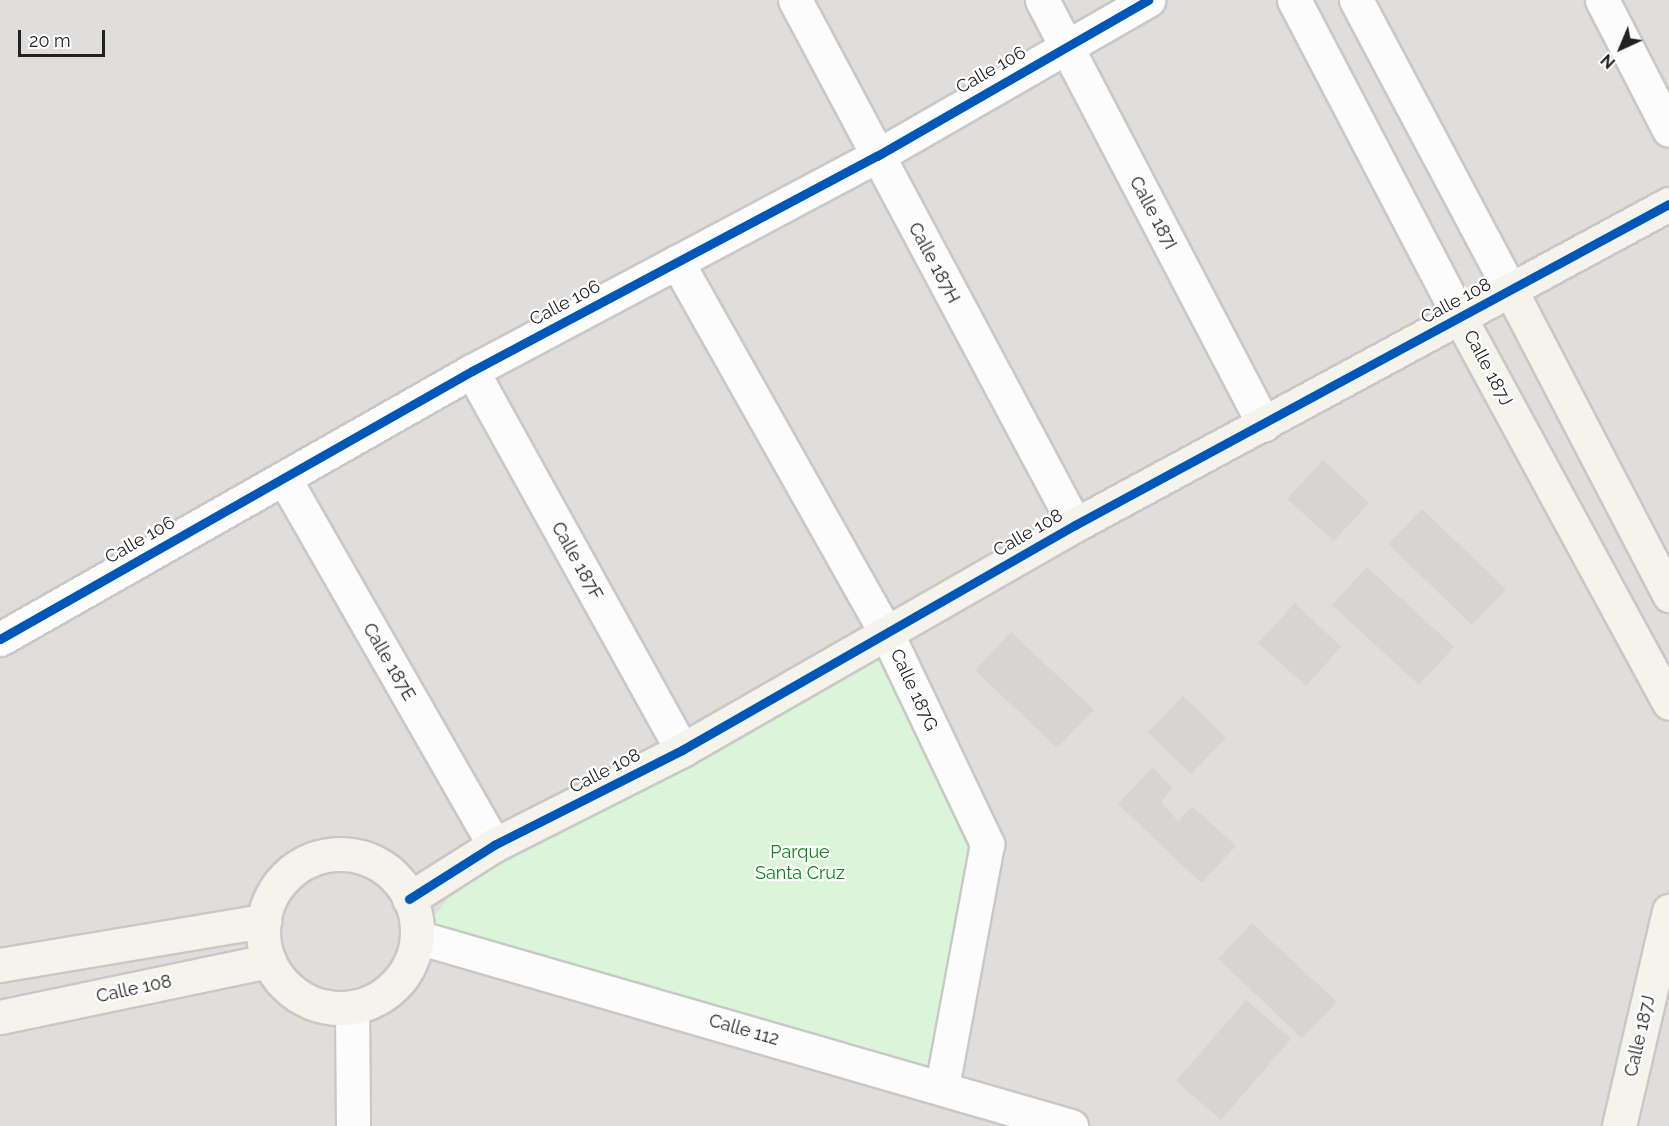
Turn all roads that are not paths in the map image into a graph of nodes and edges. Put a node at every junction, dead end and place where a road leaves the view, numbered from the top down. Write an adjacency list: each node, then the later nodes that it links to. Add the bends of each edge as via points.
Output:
1 (795, 0): 9 (street, Calle 187H)
2 (1042, 0): 7 (street, Calle 187I)
3 (1148, 0): 7 (street, Calle 106)
4 (1294, 0): 13 (street, Calle 187J)
5 (1356, 0): 12 (street)
6 (1602, 0): 8 (street)
7 (1066, 45): 9 (street, Calle 106); 15 (street, Calle 187I)
8 (1669, 130)
9 (877, 156): 11 (street, Calle 106); 17 (street, Calle 187H)
10 (1669, 204): 12 (street, Calle 108)
11 (677, 262): 14 (street, Calle 106); 19 (street, Calle 187G)
12 (1511, 291): 13 (street, Calle 108); 18 (street)
13 (1459, 316): 15 (street, Calle 108); 21 (street, Calle 187J)
14 (472, 371): 16 (street, Calle 106); 22 (street, Calle 187F)
15 (1264, 425): 17 (street, Calle 108)
16 (284, 478): 20 (street, Calle 106); 23 (street, Calle 187E)
17 (1075, 525): 19 (street, Calle 108)
18 (1669, 595)
19 (887, 634): 22 (street, Calle 108); 32 (street, Calle 187G, via 987,844)
20 (0, 639)
21 (1669, 703)
22 (682, 750): 23 (street, Calle 108)
23 (494, 845): 24 (street, Calle 108)
24 (409, 899): 26 (street, via 383,867 349,854 322,855 297,866 278,884); 27 (street)
25 (1669, 911): 35 (street, Calle 187J)
26 (264, 921): 28 (street, via 262,935); 29 (street)
27 (417, 937): 30 (street, via 412,959 399,982 378,999); 32 (street, Calle 112)
28 (268, 961): 30 (street, via 280,980 300,998 326,1007); 31 (street, Calle 108)
29 (0, 965)
30 (352, 1008): 33 (street)
31 (0, 1017)
32 (942, 1086): 34 (street, Calle 112)
33 (353, 1126)
34 (1071, 1126)
35 (1619, 1126)

